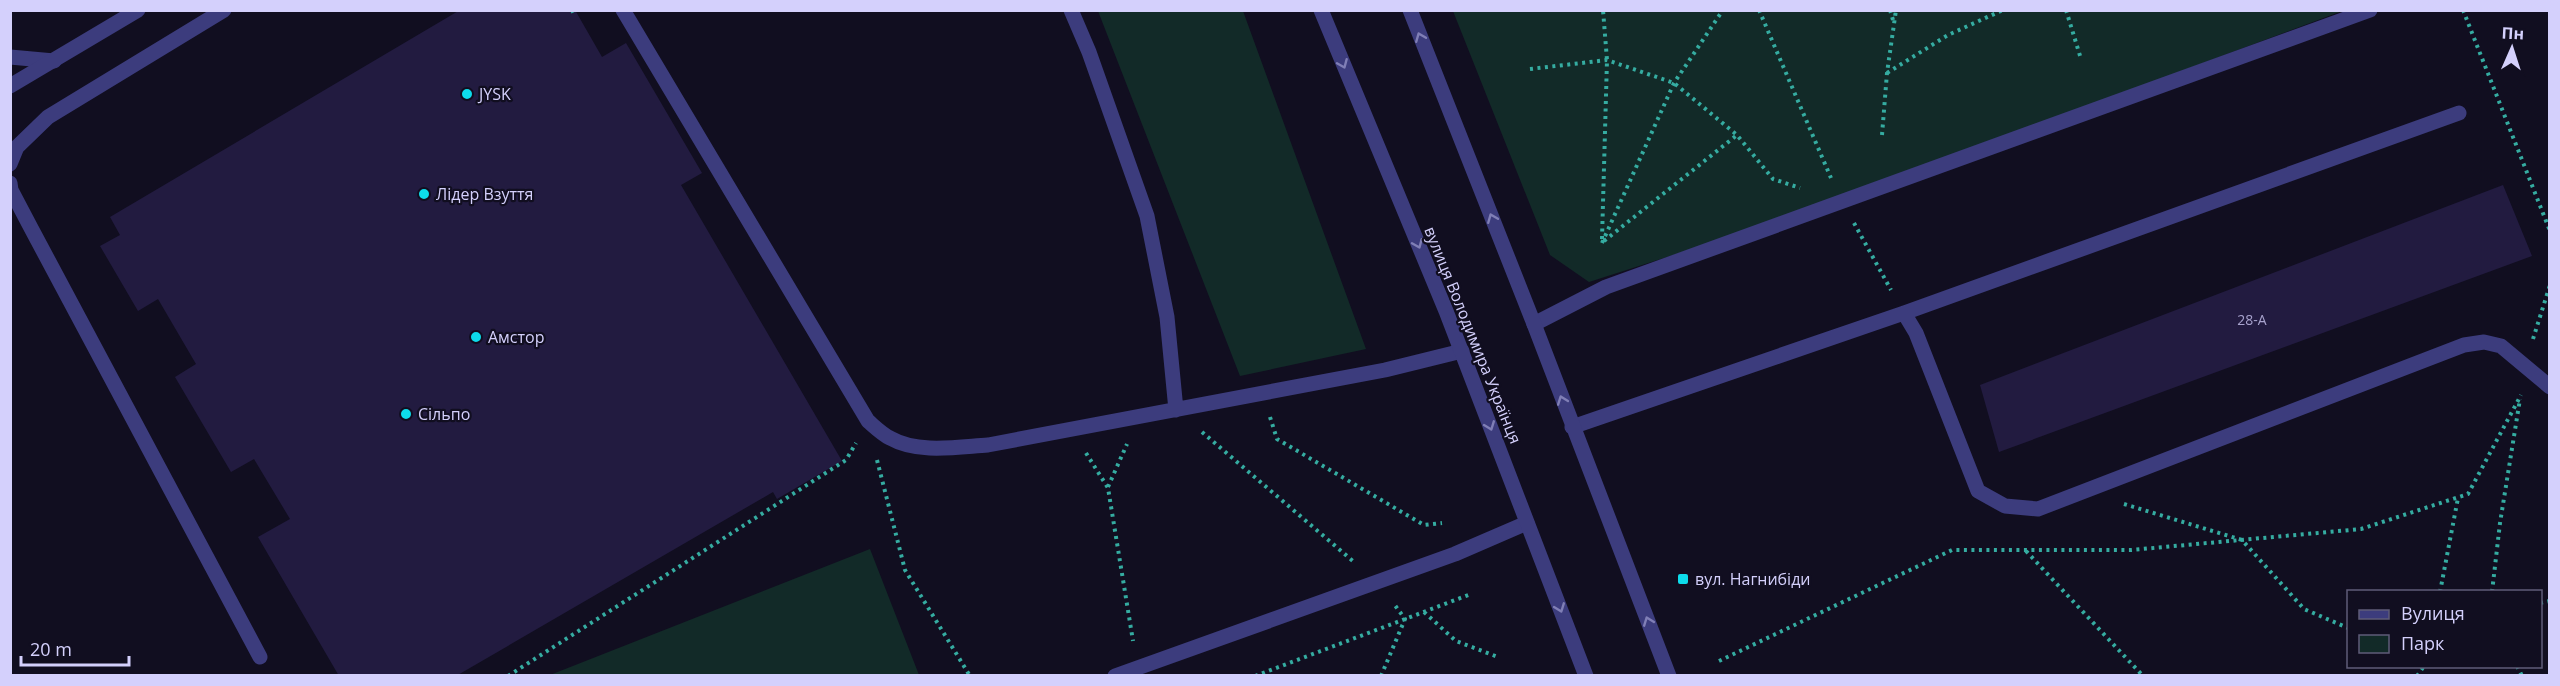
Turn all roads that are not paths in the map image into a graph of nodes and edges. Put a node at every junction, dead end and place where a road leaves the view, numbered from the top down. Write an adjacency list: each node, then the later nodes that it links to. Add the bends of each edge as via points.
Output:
1 (138, 10): 9 (street)
2 (224, 10): 12 (street, via 48,117 17,147)
3 (623, 10): 18 (street, via 868,421 891,439 938,448 988,445)
4 (1071, 10): 18 (street, via 1147,216 1167,317)
5 (1321, 10): 16 (street, вулиця Володимира Українця, one-way to 16)
6 (1410, 10): 15 (street, one-way to 6)
7 (2370, 10): 15 (street, via 1606,287)
8 (10, 57): 9 (street)
9 (54, 61): 10 (street)
10 (10, 86)
11 (2459, 113): 14 (street)
12 (10, 164)
13 (10, 183): 21 (street)
14 (1904, 313): 17 (street, via 1916,333 1978,491 2005,506 2038,509 2464,345 2484,342 2501,346); 19 (street)
15 (1534, 324): 19 (street, one-way to 15)
16 (1462, 351): 18 (street, via 1385,370); 20 (street, вулиця Володимира Українця, one-way to 20)
17 (2550, 387)
18 (1176, 410)
19 (1572, 427): 25 (street, one-way to 19)
20 (1527, 523): 22 (street, via 1455,554); 24 (street, вулиця Володимира Українця, one-way to 24)
21 (261, 657)
22 (1139, 671): 23 (street)
23 (1115, 675)
24 (1586, 675)
25 (1669, 675)

